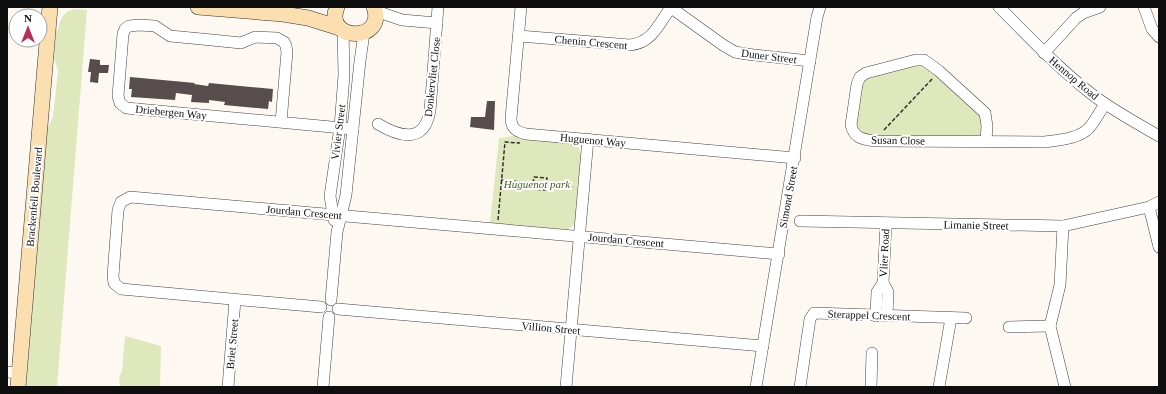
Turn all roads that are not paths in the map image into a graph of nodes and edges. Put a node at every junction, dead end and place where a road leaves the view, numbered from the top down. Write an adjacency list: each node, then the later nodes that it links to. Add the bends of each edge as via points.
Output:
1 (50, 7): 48 (street, Brackenfell Boulevard)
2 (198, 7): 13 (street, via 283,14 308,18)
3 (337, 7): 13 (street, via 335,16)
4 (438, 7): 12 (street, Donkervliet Close)
5 (521, 7): 14 (street)
6 (670, 7): 14 (street, Chenin Crescent, via 650,37 637,45); 17 (street, Duner Street, via 735,52)
7 (820, 7): 17 (street, Simond Street)
8 (999, 7): 16 (street, Hennop Road)
9 (1100, 7): 16 (street, via 1076,18)
10 (1144, 7): 15 (street, via 1152,29)
11 (372, 19): 12 (street, Donkervliet Close); 13 (street, via 353,34); 22 (street, Vivier Street)
12 (437, 23): 20 (street, Donkervliet Close, via 427,123 416,134 392,132)
13 (342, 29): 21 (street, Vivier Street, via 344,69)
14 (519, 36): 24 (street, Huguenot Way, via 511,122 515,129 521,133)
15 (1159, 37)
16 (1044, 53): 18 (street, Hennop Road)
17 (810, 61): 26 (street, Simond Street)
18 (1105, 104): 23 (street, Hennop Road); 25 (street, Susan Close, via 1089,128 1074,137 1044,142)
19 (281, 122): 19 (street, Driebergen Way, via 126,108 120,103 118,96 125,29 139,25 156,26 170,36 241,43 258,37 282,40 287,52); 21 (street, Driebergen Way)
20 (378, 124)
21 (340, 127): 22 (street, Driebergen Way); 28 (street, Vivier Street, via 330,196)
22 (353, 128): 28 (street, Vivier Street, via 346,195)
23 (1159, 136)
24 (588, 140): 26 (street, Huguenot Way); 32 (street)
25 (986, 141): 25 (street, Susan Close, via 874,140 856,136 850,125 860,77 866,73 919,59 927,62 985,113)
26 (795, 158): 34 (street, Simond Street)
27 (1154, 205): 31 (street, Limanie Street); 33 (street, Limanie Street)
28 (337, 215): 32 (street, Jourdan Crescent); 35 (street, Jourdan Crescent, via 130,197 121,202 118,210 113,276 116,286 123,290); 36 (street, Vivier Street)
29 (800, 221): 30 (street, Limanie Street)
30 (886, 223): 31 (street, Limanie Street); 39 (street, Vlier Road, via 883,283 877,292)
31 (1063, 226): 43 (street, via 1060,285)
32 (579, 236): 34 (street, Jourdan Crescent); 45 (street)
33 (1159, 247)
34 (779, 254): 46 (street, Simond Street)
35 (235, 300): 37 (street, Jourdan Crescent); 49 (street, Briet Street)
36 (331, 300): 37 (street, via 326,300); 38 (street, via 335,301)
37 (321, 307): 40 (street, via 322,312)
38 (338, 309): 40 (street); 45 (street, Villion Street)
39 (881, 316): 41 (street, Sterappel Crescent); 53 (street, Sterappel Crescent, via 813,314 810,319)
40 (329, 317): 50 (street)
41 (951, 318): 42 (street, Sterappel Crescent); 55 (street)
42 (966, 318)
43 (1050, 326): 44 (street); 56 (street)
44 (1009, 327)
45 (571, 330): 46 (street, Villion Street); 51 (street)
46 (763, 346): 52 (street, Simond Street)
47 (872, 353): 54 (street)
48 (15, 377)
49 (228, 387)
50 (323, 387)
51 (566, 387)
52 (756, 387)
53 (800, 387)
54 (871, 387)
55 (939, 387)
56 (1065, 387)

